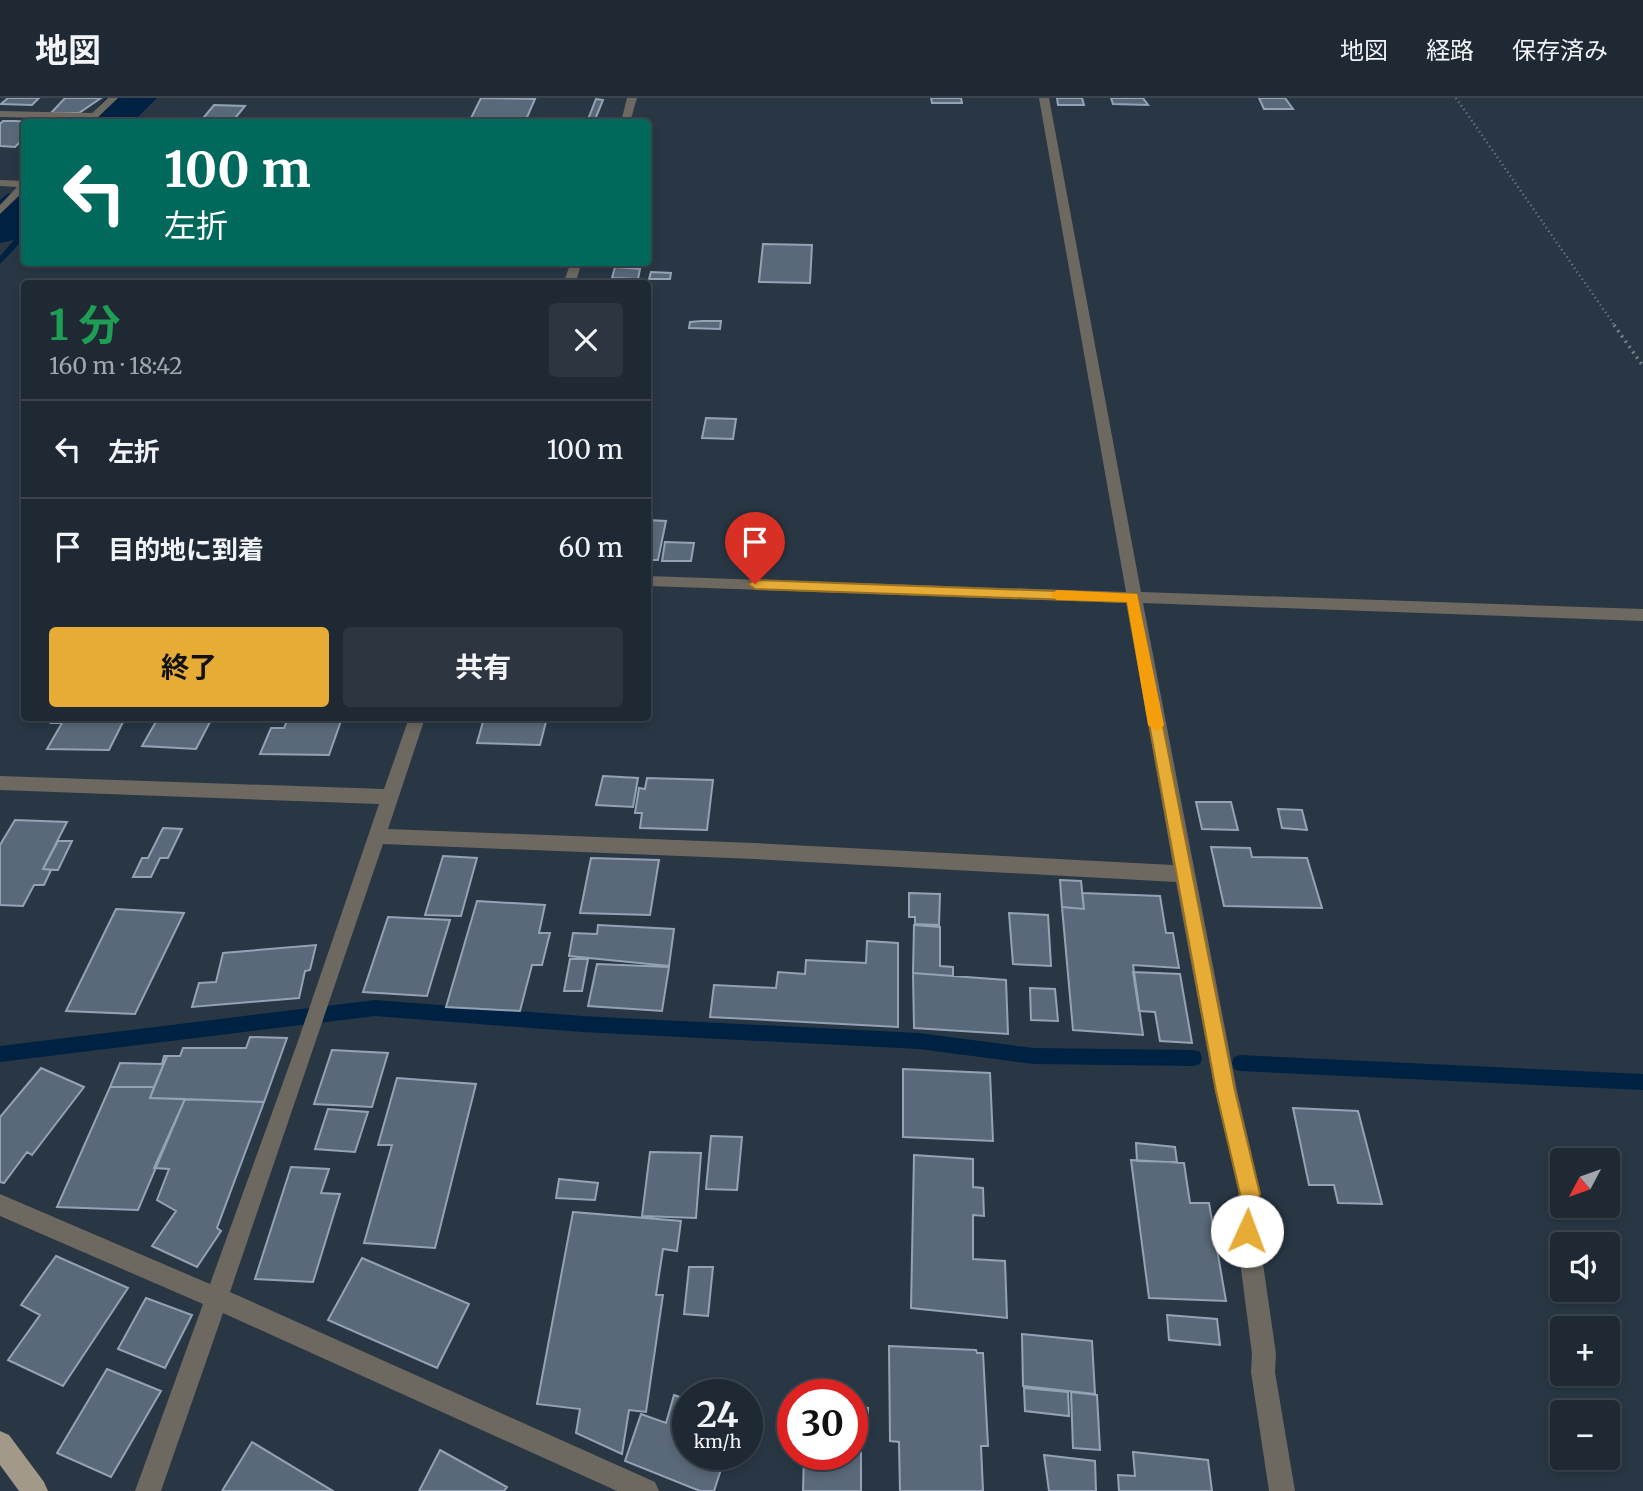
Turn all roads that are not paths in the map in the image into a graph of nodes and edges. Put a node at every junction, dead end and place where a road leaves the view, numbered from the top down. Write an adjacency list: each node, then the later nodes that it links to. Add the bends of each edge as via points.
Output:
1 (113, 98): 5 (street)
2 (632, 98): 6 (street)
3 (1044, 98): 12 (street)
4 (0, 114): 5 (street)
5 (91, 119)
6 (626, 119)
7 (0, 183): 8 (street)
8 (21, 185)
9 (21, 188): 10 (street)
10 (0, 211)
11 (651, 581): 12 (street)
12 (1133, 597): 13 (street); 18 (street)
13 (1643, 615)
14 (416, 721): 16 (street)
15 (0, 783): 16 (street)
16 (390, 797): 17 (street)
17 (377, 836): 18 (street); 20 (street)
18 (1184, 874): 25 (street, via 1250,1194 1244,1207)
19 (0, 1205): 20 (street)
20 (216, 1298): 23 (street); 24 (street)
21 (0, 1444): 22 (main road)
22 (35, 1491)
23 (148, 1491)
24 (646, 1491)
25 (1282, 1491)

